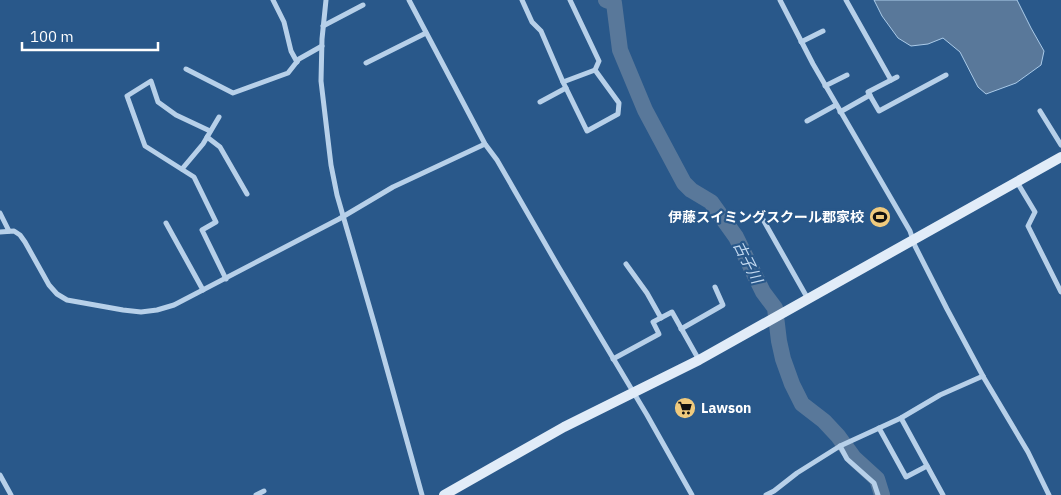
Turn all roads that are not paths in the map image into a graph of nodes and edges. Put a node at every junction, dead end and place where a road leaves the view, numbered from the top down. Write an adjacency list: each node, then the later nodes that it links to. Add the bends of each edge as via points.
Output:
1 (273, 0): 14 (street)
2 (326, 0): 9 (street)
3 (409, 0): 11 (street)
4 (522, 0): 22 (street, via 532,22 541,31)
5 (570, 0): 17 (street, via 599,61)
6 (780, 0): 12 (street)
7 (846, 0): 21 (street)
8 (363, 5): 9 (street)
9 (323, 26): 13 (street)
10 (823, 31): 12 (street)
11 (426, 33): 15 (street); 34 (street)
12 (802, 42): 23 (street)
13 (322, 46): 14 (street); 41 (street, via 321,81 326,129)
14 (297, 62): 16 (street, via 288,73 233,93)
15 (366, 63)
16 (186, 69)
17 (595, 70): 22 (street); 24 (street, via 619,103 618,114 587,131)
18 (847, 75): 23 (street)
19 (946, 75): 25 (street, via 879,111)
20 (897, 77): 21 (street)
21 (891, 80): 25 (street, via 868,92)
22 (563, 82): 24 (street)
23 (825, 86): 27 (street)
24 (566, 88): 26 (street)
25 (870, 95): 29 (street)
26 (540, 102)
27 (836, 105): 29 (street); 31 (street)
28 (1040, 111): 35 (street)
29 (840, 112): 46 (street)
30 (219, 117): 32 (street)
31 (807, 121)
32 (210, 131): 33 (street); 37 (street, via 176,115 158,102 151,81 126,96 145,146)
33 (207, 137): 37 (street); 39 (street, via 220,146)
34 (485, 144): 41 (street, via 394,187); 55 (street)
35 (1061, 145)
36 (1061, 157): 38 (street)
37 (182, 169): 48 (street, via 194,177 216,222 202,230)
38 (1017, 182): 46 (street); 51 (street, via 1035,212 1028,226)
39 (247, 194)
40 (0, 213): 44 (street)
41 (344, 216): 48 (street); 67 (street)
42 (761, 216): 52 (street)
43 (166, 222): 50 (street)
44 (9, 230): 45 (street); 50 (street, via 22,238 48,285 67,300 141,312 174,305)
45 (0, 232)
46 (913, 240): 52 (street); 57 (street)
47 (626, 264): 53 (street)
48 (226, 278): 50 (street)
49 (715, 287): 54 (street, via 723,306)
50 (203, 290)
51 (1061, 292)
52 (808, 299): 56 (street)
53 (661, 318): 54 (street, via 672,312); 55 (street, via 653,322 660,334)
54 (681, 329): 56 (street)
55 (613, 359): 58 (street)
56 (699, 360): 58 (street)
57 (983, 376): 59 (street, via 940,395); 73 (street)
58 (633, 393): 68 (street, via 564,427); 69 (street)
59 (901, 418): 60 (street); 62 (street)
60 (879, 428): 61 (street); 62 (street, via 906,477)
61 (840, 446): 70 (street); 71 (street, via 847,459 874,483)
62 (927, 466): 72 (street)
63 (0, 475): 65 (street)
64 (264, 490): 66 (street)
65 (10, 495)
66 (256, 495)
67 (422, 495)
68 (444, 495)
69 (692, 495)
70 (766, 495)
71 (878, 495)
72 (943, 495)
73 (1049, 495)

